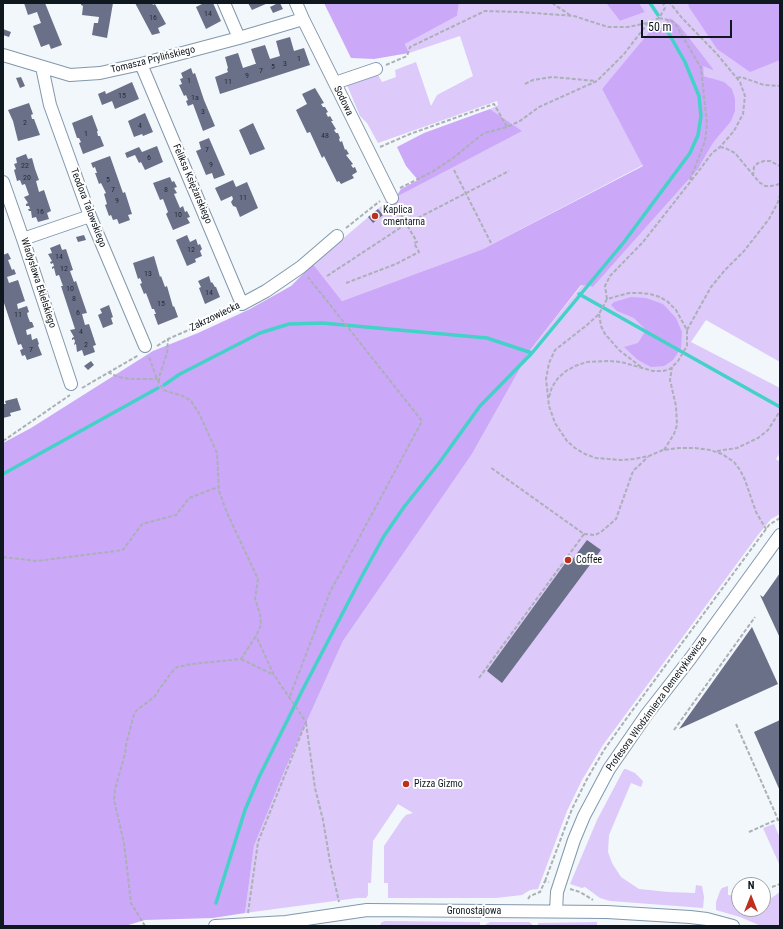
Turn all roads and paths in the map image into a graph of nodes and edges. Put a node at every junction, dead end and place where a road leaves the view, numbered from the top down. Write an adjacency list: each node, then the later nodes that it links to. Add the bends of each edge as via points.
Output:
1 (224, 3): 10 (street)
2 (296, 3): 8 (street, Sodowa)
3 (552, 3): 6 (path)
4 (663, 3): 7 (path, via 665,8)
5 (670, 3): 15 (path)
6 (570, 15): 9 (path, via 608,27); 14 (path, via 485,12 410,47 407,56)
7 (659, 18): 9 (path); 27 (path, via 672,21 676,25 700,68 707,124 706,141)
8 (303, 19): 10 (street, Tomasza Prylińskiego); 17 (street, Sodowa)
9 (648, 23): 16 (path, via 624,54)
10 (239, 38): 12 (street, Tomasza Prylińskiego)
11 (3, 55): 13 (street, Tomasza Prylińskiego)
12 (142, 64): 13 (street, Tomasza Prylińskiego, via 100,73 70,75); 42 (street, Feliksa Księżarskiego)
13 (42, 67): 33 (street, Teodora Talowskiego, via 50,105)
14 (376, 69): 17 (street)
15 (737, 78): 19 (path); 21 (path, via 744,91 743,114 734,131)
16 (597, 81): 18 (path, via 552,77); 20 (path, via 539,107)
17 (335, 83): 22 (street, Sodowa)
18 (525, 84)
19 (780, 86)
20 (507, 127): 22 (path, via 494,104); 32 (path, via 484,133 453,158)
21 (720, 147): 26 (path, via 735,154 744,162); 27 (path, via 712,153)
22 (368, 152): 32 (street, Sodowa)
23 (780, 166): 26 (path, via 770,161 758,163 754,167)
24 (454, 170): 30 (path)
25 (509, 171): 30 (path)
26 (753, 177): 29 (path, via 765,186)
27 (690, 181): 41 (path, via 643,242 610,276 605,286)
28 (3, 182): 36 (street, Władysława Ekielskiego)
29 (780, 184)
30 (466, 193): 34 (path); 37 (path)
31 (780, 195): 44 (path, via 769,219 712,287)
32 (390, 196): 34 (path); 35 (path)
33 (90, 216): 36 (street); 46 (street, Teodora Talowskiego)
34 (406, 224): 39 (path); 40 (path, via 417,242 414,243 419,252 396,264)
35 (337, 236): 38 (street, Zakrzowiecka)
36 (23, 239): 52 (street, Władysława Ekielskiego)
37 (491, 243)
38 (301, 267): 42 (street, Zakrzowiecka); 70 (path, via 422,421 330,592)
39 (326, 276)
40 (346, 283)
41 (607, 299): 43 (path); 44 (path, via 629,293 660,297 676,310)
42 (242, 304): 45 (path, Zakrzowiecka)
43 (599, 314): 48 (path, via 601,326 611,342); 53 (path, via 560,345 551,356 546,379)
44 (687, 330): 47 (path, via 687,346)
45 (168, 339): 46 (path, Zakrzowiecka); 51 (path, via 167,354)
46 (147, 349): 49 (path, Zakrzowiecka); 50 (path)
47 (672, 366): 48 (path, via 663,371); 56 (path, via 670,380 677,425)
48 (642, 369): 53 (path, via 609,361 581,364 558,378)
49 (108, 372): 50 (path, via 130,379); 52 (path, Zakrzowiecka)
50 (157, 380): 51 (path)
51 (159, 382): 60 (path, via 162,390 183,396 191,401 199,412 217,453)
52 (76, 388): 55 (path, Zakrzowiecka)
53 (548, 397): 58 (path, via 560,433 585,454 596,458 621,460)
54 (780, 412): 57 (path, via 768,430 758,438 737,448)
55 (3, 441)
56 (663, 450): 57 (path, via 695,448); 58 (path)
57 (716, 452): 61 (path, via 734,462 740,470 756,512 766,529)
58 (649, 456): 62 (path, via 633,471 616,519 595,535)
59 (490, 467): 62 (path)
60 (218, 487): 64 (path, via 189,498 176,515 142,524 123,550 37,561); 66 (path, via 227,513 258,579 255,598 261,625)
61 (780, 518)
62 (584, 534): 69 (path)
63 (780, 535): 79 (street, Profesora Włodzimierza Demetrykiewicza, via 609,768 574,840 557,892)
64 (3, 557)
65 (755, 617): 73 (path)
66 (256, 636): 67 (path); 68 (path)
67 (241, 659): 68 (path); 82 (path, via 177,667 154,697 134,714 114,789 114,800 124,843 131,904)
68 (274, 675): 70 (path)
69 (479, 678)
70 (290, 696): 71 (path)
71 (306, 722): 80 (path, via 315,788); 81 (path, via 258,842)
72 (736, 724): 74 (path)
73 (674, 730)
74 (778, 820): 75 (path); 76 (path)
75 (780, 824)
76 (749, 832)
77 (780, 884): 78 (path)
78 (772, 887)
79 (556, 911): 80 (street, Gronostajowa, via 367,910); 84 (street, Gronostajowa, via 690,917)
80 (340, 914): 81 (street, Gronostajowa, via 286,922)
81 (246, 924): 83 (street, Gronostajowa)
82 (145, 926)
83 (215, 926)
84 (733, 926)

